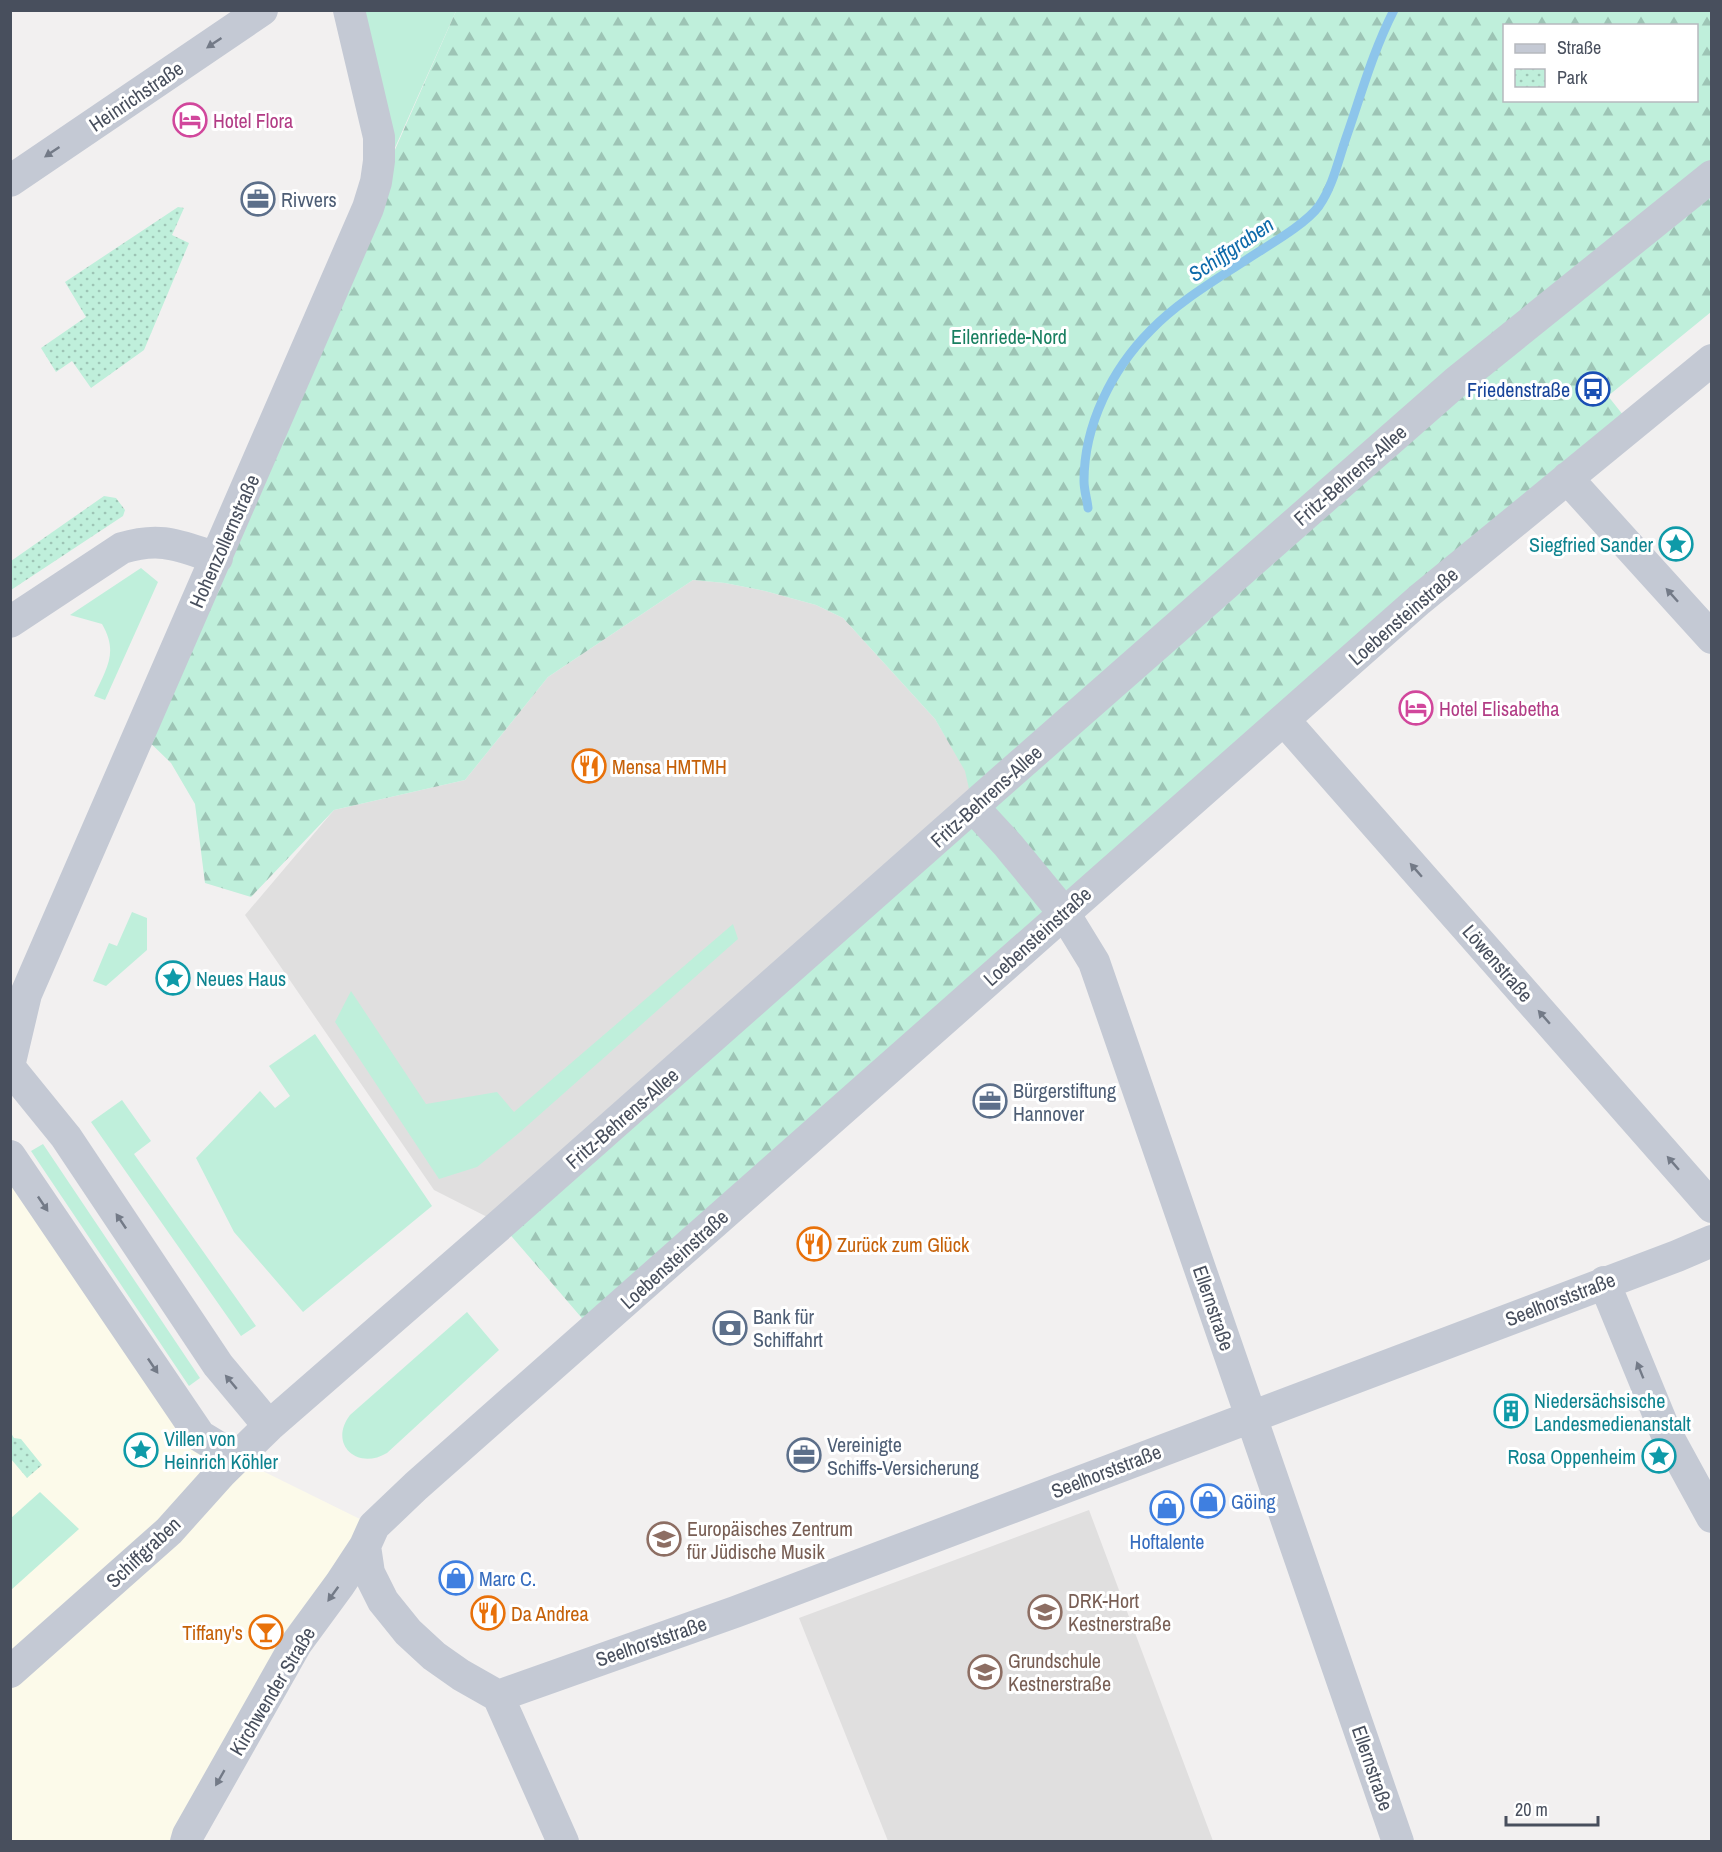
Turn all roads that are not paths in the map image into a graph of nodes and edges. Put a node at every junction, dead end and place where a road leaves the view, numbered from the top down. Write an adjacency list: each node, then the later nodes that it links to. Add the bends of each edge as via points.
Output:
1 (262, 10): 4 (street, Heinrichstraße, one-way to 4)
2 (349, 10): 7 (street, Hohenzollernstraße, via 379,137 376,182)
3 (1712, 176): 11 (street, Fritz-Behrens-Allee, via 1456,382)
4 (10, 181)
5 (1712, 360): 6 (street, Loebensteinstraße)
6 (1567, 478): 9 (street, one-way to 6); 10 (street, Loebensteinstraße, via 1419,600)
7 (217, 558): 8 (street, via 160,541 141,542 122,548); 13 (street, Hohenzollernstraße, via 26,994)
8 (10, 622)
9 (1712, 638)
10 (1284, 720): 12 (street, Loebensteinstraße); 16 (street, Löwenstraße, one-way to 10)
11 (973, 807): 12 (street, Ellernstraße); 20 (street, Fritz-Behrens-Allee)
12 (1064, 913): 19 (street, Ellernstraße, via 1094,962); 23 (street, Loebensteinstraße, via 425,1478)
13 (10, 1062)
14 (10, 1068): 20 (street, one-way to 14, via 218,1365 66,1137)
15 (10, 1156): 21 (street, one-way to 21, via 200,1436)
16 (1712, 1207)
17 (1712, 1241): 18 (street, Seelhorststraße)
18 (1604, 1282): 19 (street, Seelhorststraße); 22 (street, one-way to 18, via 1666,1433)
19 (1252, 1416): 25 (street, Seelhorststraße, via 735,1612); 28 (street, Ellernstraße)
20 (269, 1426): 21 (street, Schiffgraben)
21 (236, 1458): 24 (street, Schiffgraben, via 169,1531)
22 (1712, 1517)
23 (370, 1536): 25 (street, via 369,1573 383,1601 434,1656); 26 (street, Kirchwender Straße, one-way to 26, via 296,1644)
24 (10, 1672)
25 (498, 1696): 27 (street)
26 (186, 1842)
27 (563, 1842)
28 (1398, 1842)

